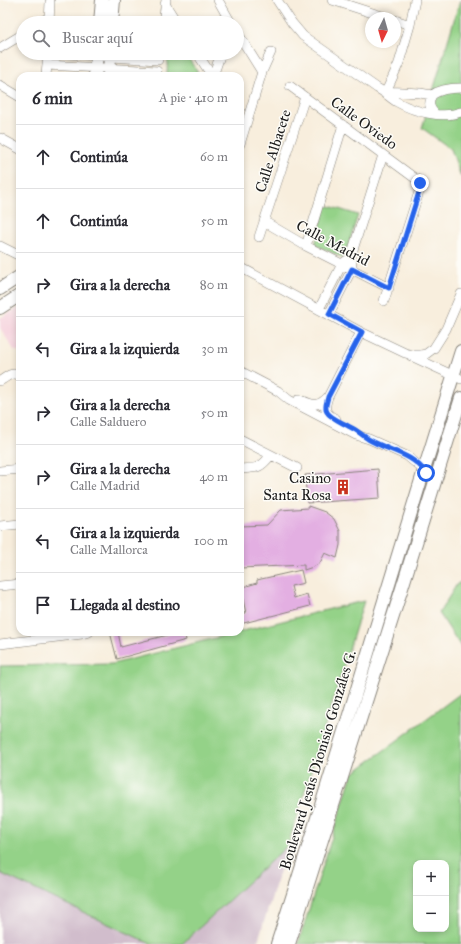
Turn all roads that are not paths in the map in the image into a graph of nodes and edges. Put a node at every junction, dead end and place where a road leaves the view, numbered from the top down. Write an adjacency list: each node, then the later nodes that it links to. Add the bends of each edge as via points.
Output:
1 (102, 0): 11 (main road)
2 (114, 0): 12 (main road)
3 (218, 0): 15 (street)
4 (277, 0): 40 (street, via 303,36)
5 (332, 0): 9 (street)
6 (415, 0): 17 (street)
7 (50, 2): 10 (street)
8 (165, 2): 13 (street); 14 (street)
9 (369, 12)
10 (49, 16)
11 (101, 16)
12 (113, 16)
13 (164, 16)
14 (173, 16)
15 (227, 16)
16 (401, 22): 17 (street)
17 (410, 25): 40 (street, via 399,62)
18 (16, 38): 20 (street)
19 (244, 43): 36 (street)
20 (0, 48)
21 (271, 52): 36 (street)
22 (47, 60): 30 (street)
23 (82, 60): 28 (street)
24 (138, 60): 29 (street)
25 (159, 60): 33 (street)
26 (202, 60): 34 (street)
27 (219, 60): 35 (street)
28 (96, 63): 29 (street); 30 (street)
29 (109, 64): 32 (street)
30 (47, 65): 31 (street)
31 (46, 72)
32 (147, 72)
33 (157, 72)
34 (210, 72)
35 (215, 72)
36 (262, 72): 47 (street)
37 (0, 85): 41 (street)
38 (290, 86): 43 (street, Calle Oviedo)
39 (461, 88): 42 (street, via 450,88)
40 (385, 92): 42 (street); 45 (street, via 406,107)
41 (16, 95)
42 (432, 95): 45 (street, via 430,106)
43 (305, 97): 46 (street, Calle Oviedo); 51 (street, Calle Albacete)
44 (461, 112): 45 (street, via 451,115)
45 (435, 114)
46 (343, 125): 50 (street, Calle Oviedo); 54 (street)
47 (244, 131)
48 (0, 138): 49 (street)
49 (16, 147)
50 (383, 155): 56 (street); 61 (street, Calle Oviedo, via 420,183)
51 (265, 222): 52 (street, Calle Albacete); 54 (street, Calle Madrid)
52 (259, 237)
53 (0, 246): 55 (street)
54 (306, 246): 57 (street, Calle Madrid)
55 (16, 254)
56 (351, 256): 57 (street); 59 (street)
57 (342, 264): 59 (street, Calle Madrid); 67 (street)
58 (244, 269): 67 (street)
59 (352, 269): 61 (street, Calle Madrid); 68 (street)
60 (16, 279): 62 (main road)
61 (389, 288): 65 (street)
62 (0, 289)
63 (461, 294): 71 (street, via 446,329 434,348 421,355)
64 (16, 297): 66 (main road)
65 (384, 301)
66 (0, 308)
67 (319, 309): 68 (street)
68 (329, 314): 69 (street)
69 (362, 332): 71 (street); 77 (street)
70 (461, 351): 74 (main road, Boulevard Jesús Dionisio Gonzáles G.)
71 (405, 353): 74 (street)
72 (244, 373): 76 (street)
73 (16, 375): 75 (street, via 11,374)
74 (457, 377): 85 (main road, Boulevard Jesús Dionisio Gonzáles G.)
75 (0, 381)
76 (278, 391): 77 (street, via 313,405 323,402); 79 (street, via 289,400 356,435)
77 (328, 397): 79 (street, via 328,414)
78 (461, 398): 87 (main road)
79 (369, 439): 85 (street, via 407,456)
80 (244, 441): 81 (street)
81 (271, 455): 82 (street, via 264,464); 83 (street)
82 (244, 468)
83 (298, 468)
84 (16, 469): 86 (street)
85 (424, 470): 87 (street); 94 (main road, Boulevard Jesús Dionisio Gonzáles G.)
86 (0, 471)
87 (435, 482): 95 (main road)
88 (16, 524): 89 (street)
89 (0, 526)
90 (16, 584): 91 (street)
91 (0, 586)
92 (66, 636): 93 (street)
93 (0, 644)
94 (276, 944)
95 (289, 944)

